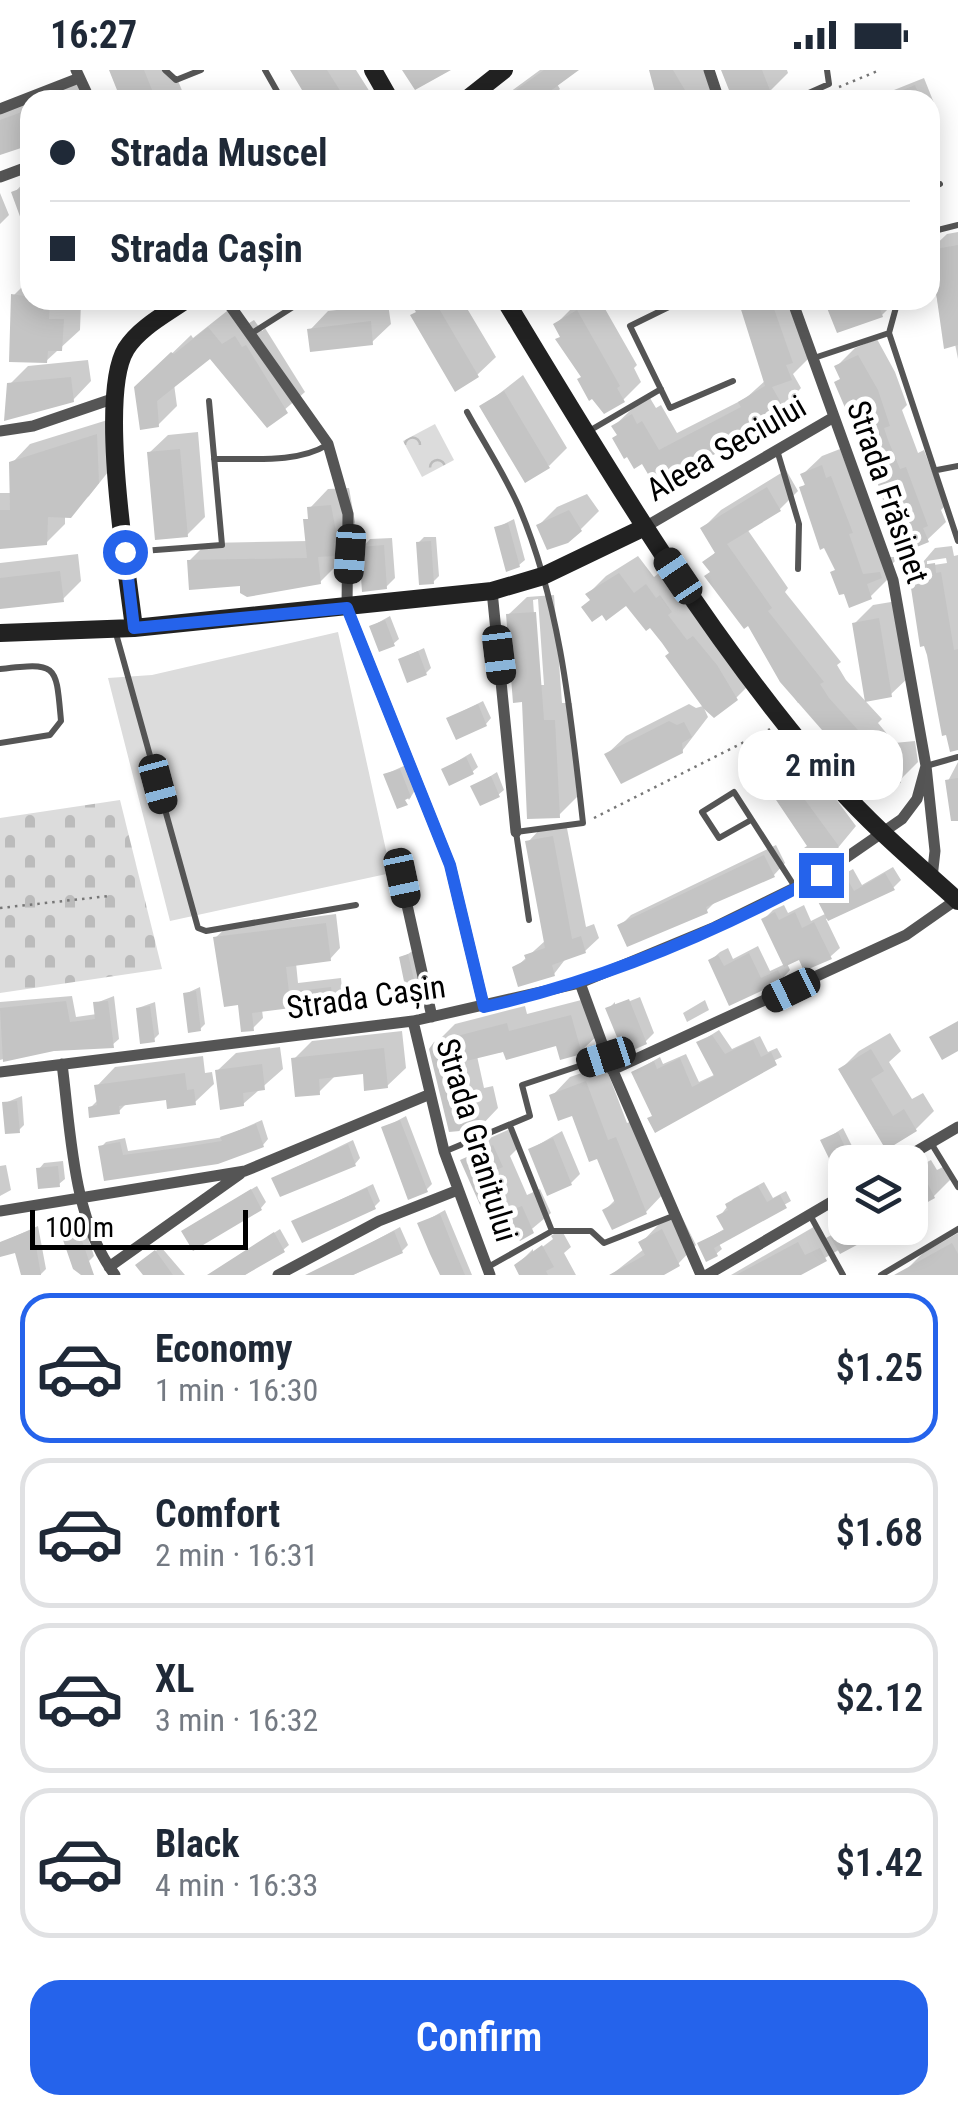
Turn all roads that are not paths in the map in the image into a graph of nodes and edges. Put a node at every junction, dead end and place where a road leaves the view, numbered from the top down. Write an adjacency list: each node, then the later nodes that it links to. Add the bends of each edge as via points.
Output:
1 (165, 70): 2 (lane, via 176,80)
2 (201, 70)
3 (504, 70): 7 (street)
4 (827, 70): 8 (lane, via 830,80)
5 (77, 74): 6 (street)
6 (41, 90)
7 (479, 90)
8 (812, 90)
9 (173, 310): 21 (street, via 128,346)
10 (234, 310): 16 (street)
11 (288, 310): 16 (lane)
12 (510, 310): 26 (street)
13 (663, 310): 20 (lane, via 630,326)
14 (795, 310): 18 (street, Strada Frăsinet)
15 (896, 310): 17 (lane)
16 (252, 333): 27 (street)
17 (890, 333): 18 (lane); 31 (lane)
18 (812, 358): 24 (street, Strada Frăsinet)
19 (733, 381): 20 (lane, via 670,408)
20 (661, 388): 26 (lane)
21 (115, 398): 25 (street); 34 (street)
22 (209, 401): 29 (lane)
23 (467, 412): 36 (lane, via 518,505)
24 (834, 417): 28 (street, Aleea Seciului); 45 (street, Strada Frăsinet, via 892,580)
25 (0, 431)
26 (586, 433): 32 (street)
27 (328, 444): 29 (lane, via 315,452); 38 (street, via 348,514)
28 (777, 450): 32 (street, Aleea Seciului); 35 (lane, via 799,524)
29 (214, 458): 34 (lane, via 222,546)
30 (958, 466): 31 (lane)
31 (937, 470): 33 (lane)
32 (645, 527): 36 (street); 48 (street, via 784,722)
33 (958, 541)
34 (125, 552): 40 (street)
35 (798, 569)
36 (543, 576): 37 (street); 47 (lane, via 584,823)
37 (492, 591): 38 (street); 47 (street)
38 (347, 608): 40 (street); 56 (street, via 450,865)
39 (115, 628): 40 (street); 41 (street); 53 (lane, via 198,928)
40 (134, 628)
41 (0, 634)
42 (0, 668): 43 (lane, via 52,668 61,721 50,735)
43 (0, 743)
44 (958, 757): 45 (lane)
45 (926, 766): 48 (street, via 913,808); 50 (street, Strada Frăsinet)
46 (752, 820): 46 (lane, via 734,792 702,812 719,838); 51 (lane)
47 (516, 832): 54 (lane)
48 (884, 833): 50 (street); 51 (street, Strada Cașin)
49 (402, 878): 57 (street)
50 (932, 878): 52 (street)
51 (796, 888): 55 (street, Strada Cașin)
52 (957, 900): 61 (street, via 906,935)
53 (356, 905)
54 (529, 920)
55 (580, 983): 56 (street, Strada Cașin); 59 (street)
56 (484, 1007): 57 (street, Strada Cașin)
57 (432, 1017): 58 (street, Strada Cașin)
58 (412, 1021): 60 (street, Strada Cașin); 63 (street, Strada Granitului)
59 (606, 1057): 61 (street); 65 (lane, via 522,1085 530,1116)
60 (62, 1064): 62 (street, Strada Cașin); 72 (street)
61 (612, 1070): 76 (street)
62 (0, 1072)
63 (428, 1096): 68 (street, Strada Granitului); 69 (street)
64 (958, 1127): 66 (street)
65 (511, 1128): 68 (lane); 78 (lane)
66 (932, 1143): 67 (street); 70 (lane)
67 (928, 1145)
68 (444, 1151): 71 (street, Strada Granitului)
69 (245, 1171): 72 (street); 79 (street)
70 (958, 1187)
71 (458, 1190): 80 (street, Strada Granitului); 81 (street, via 379,1221)
72 (82, 1198): 74 (street); 79 (street)
73 (828, 1204): 75 (street)
74 (0, 1211)
75 (810, 1215): 82 (street); 83 (lane)
76 (673, 1216): 78 (lane, via 604,1243 592,1231); 82 (street)
77 (958, 1230): 84 (lane)
78 (552, 1231): 80 (lane)
79 (112, 1271)
80 (489, 1271)
81 (278, 1275)
82 (704, 1275)
83 (844, 1275)
84 (881, 1275)

